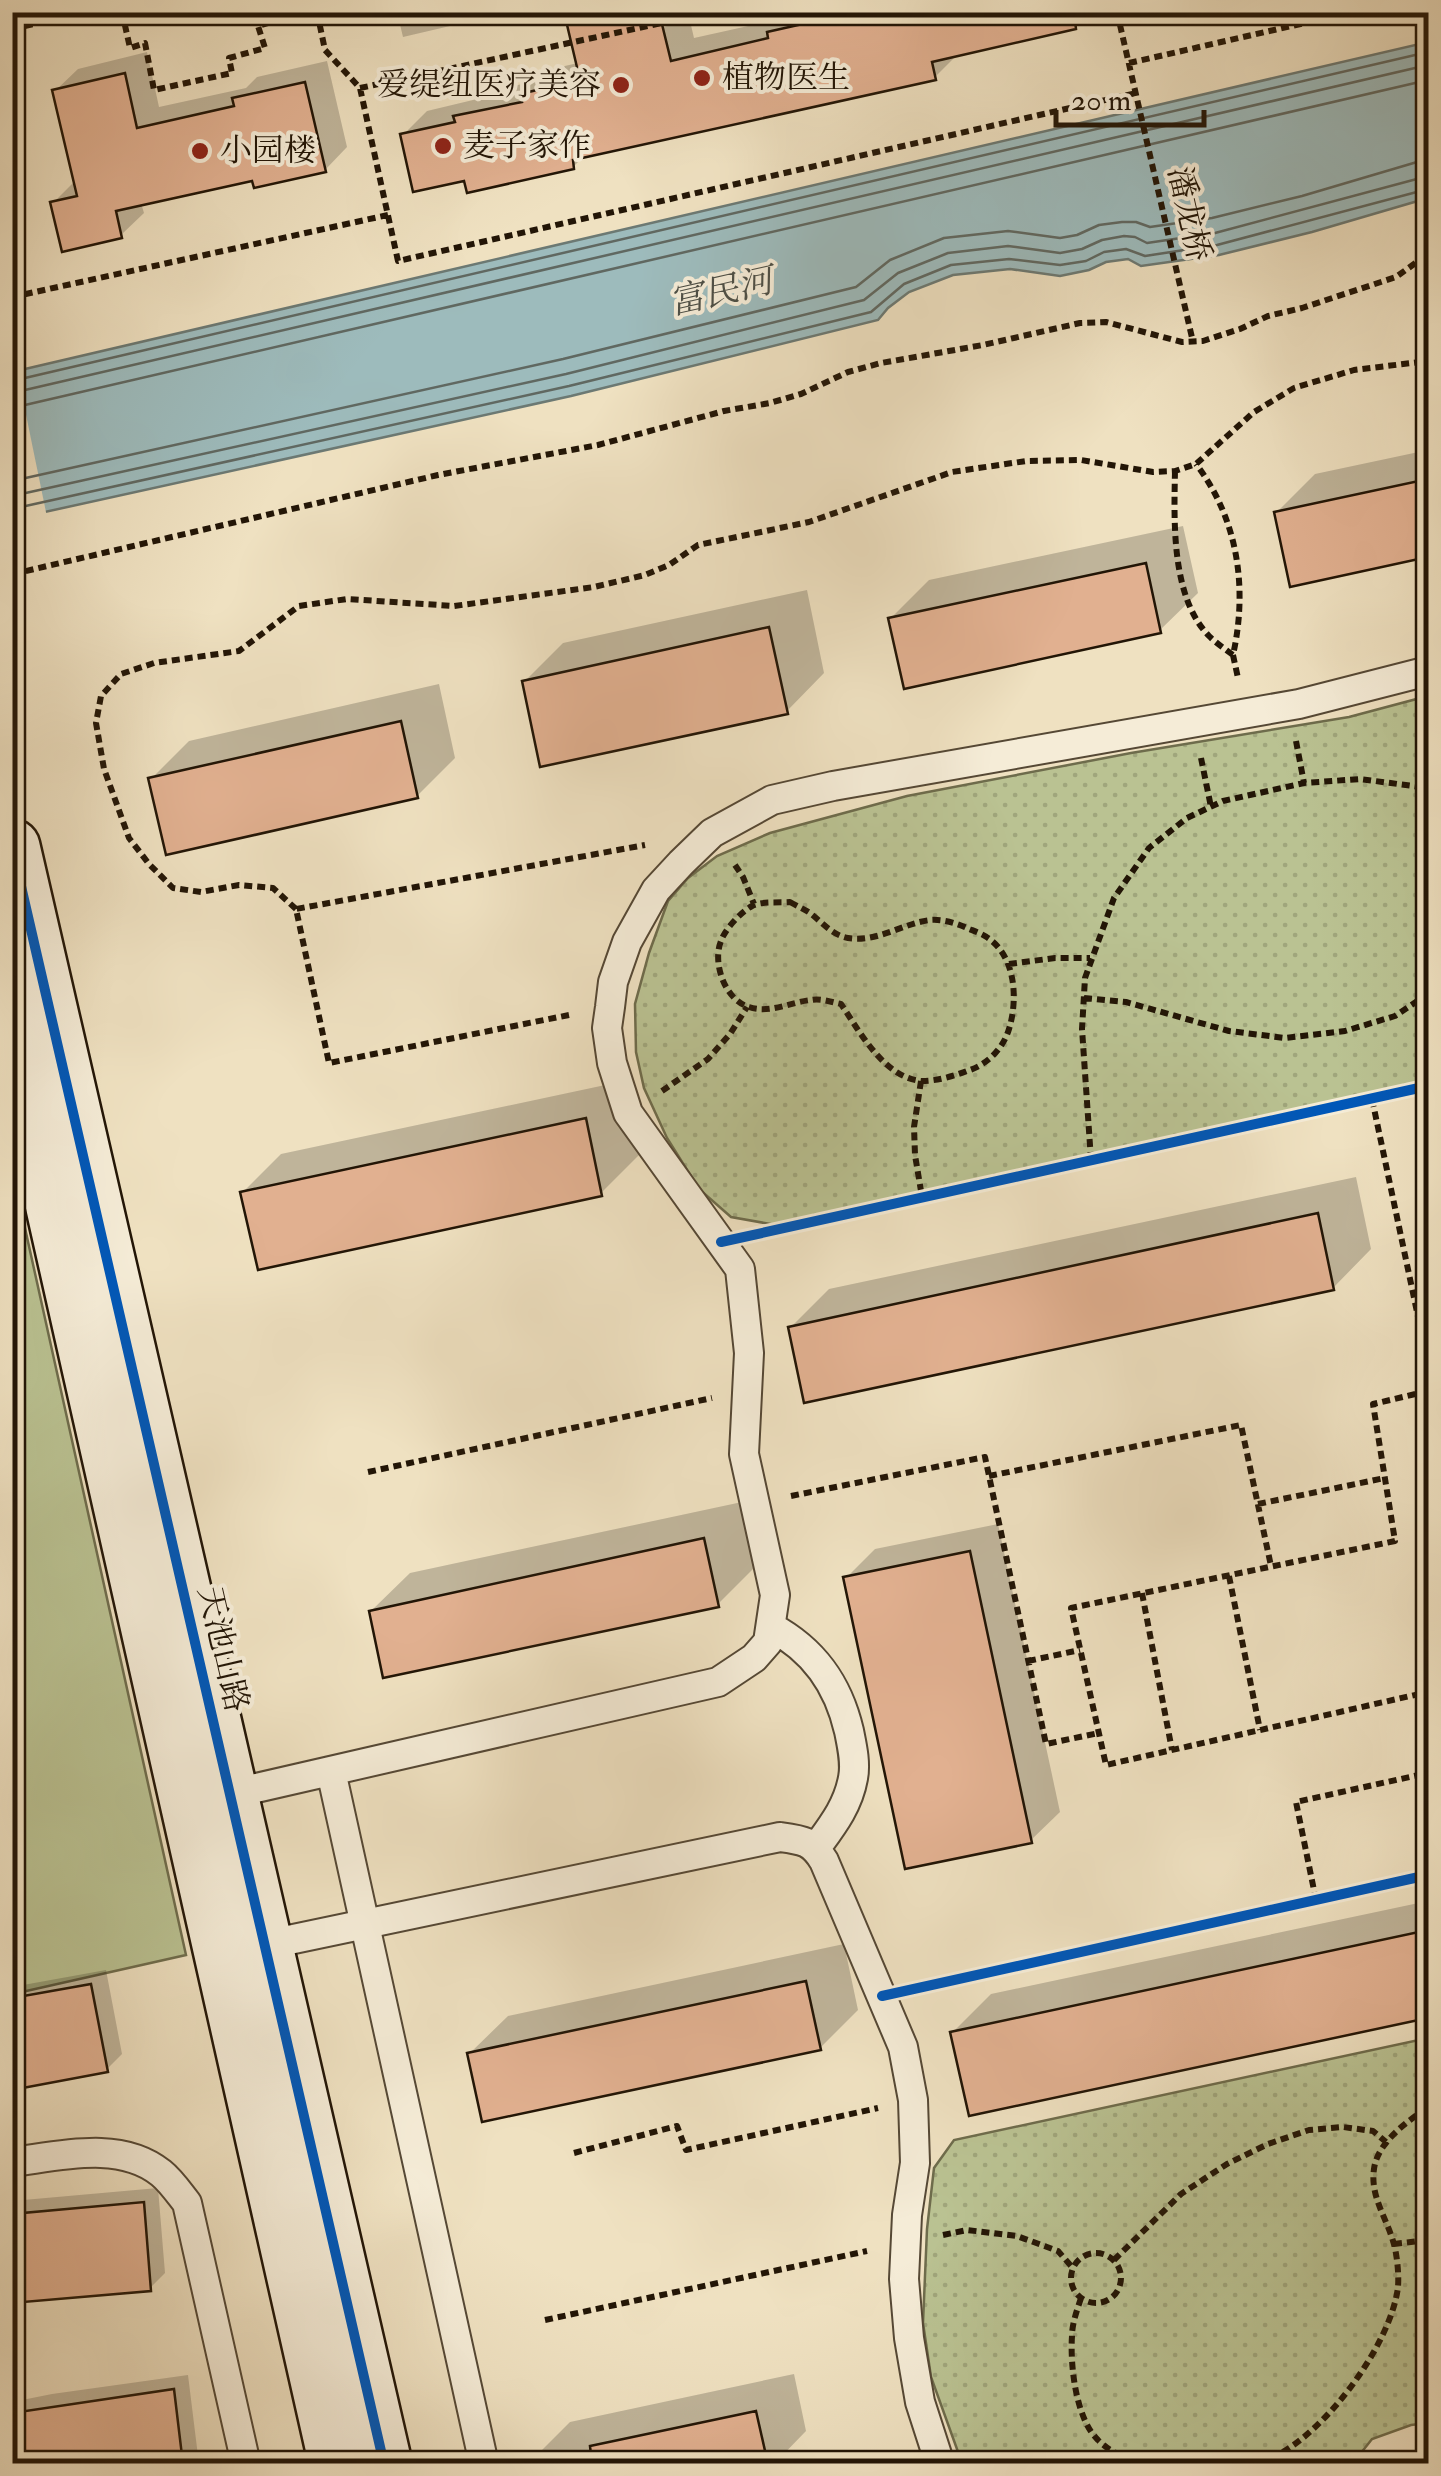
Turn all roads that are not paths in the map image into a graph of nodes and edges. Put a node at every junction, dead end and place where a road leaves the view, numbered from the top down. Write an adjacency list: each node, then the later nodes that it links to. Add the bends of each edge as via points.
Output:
1 (1428, 672): 4 (lane, via 1299,704 772,800 712,833 656,890 613,982 607,1028 612,1063 628,1114 740,1269 749,1353 744,1454 775,1595)
2 (12, 846): 6 (street, 天池山路)
3 (12, 1021): 12 (street, 天池山路)
4 (771, 1628): 5 (lane, via 754,1658 718,1682); 7 (lane, via 794,1639 833,1686 853,1752 842,1812)
5 (331, 1771): 6 (lane); 8 (lane)
6 (230, 1794): 9 (street, 天池山路)
7 (816, 1848): 8 (lane, via 780,1838); 15 (lane, via 904,2047 915,2163 904,2279 908,2338)
8 (365, 1924): 9 (lane); 14 (lane)
9 (265, 1945): 13 (street, 天池山路)
10 (12, 2162): 11 (lane, via 82,2152 136,2158 163,2174 187,2203)
11 (246, 2464)
12 (337, 2464)
13 (384, 2464)
14 (484, 2464)
15 (940, 2464)

